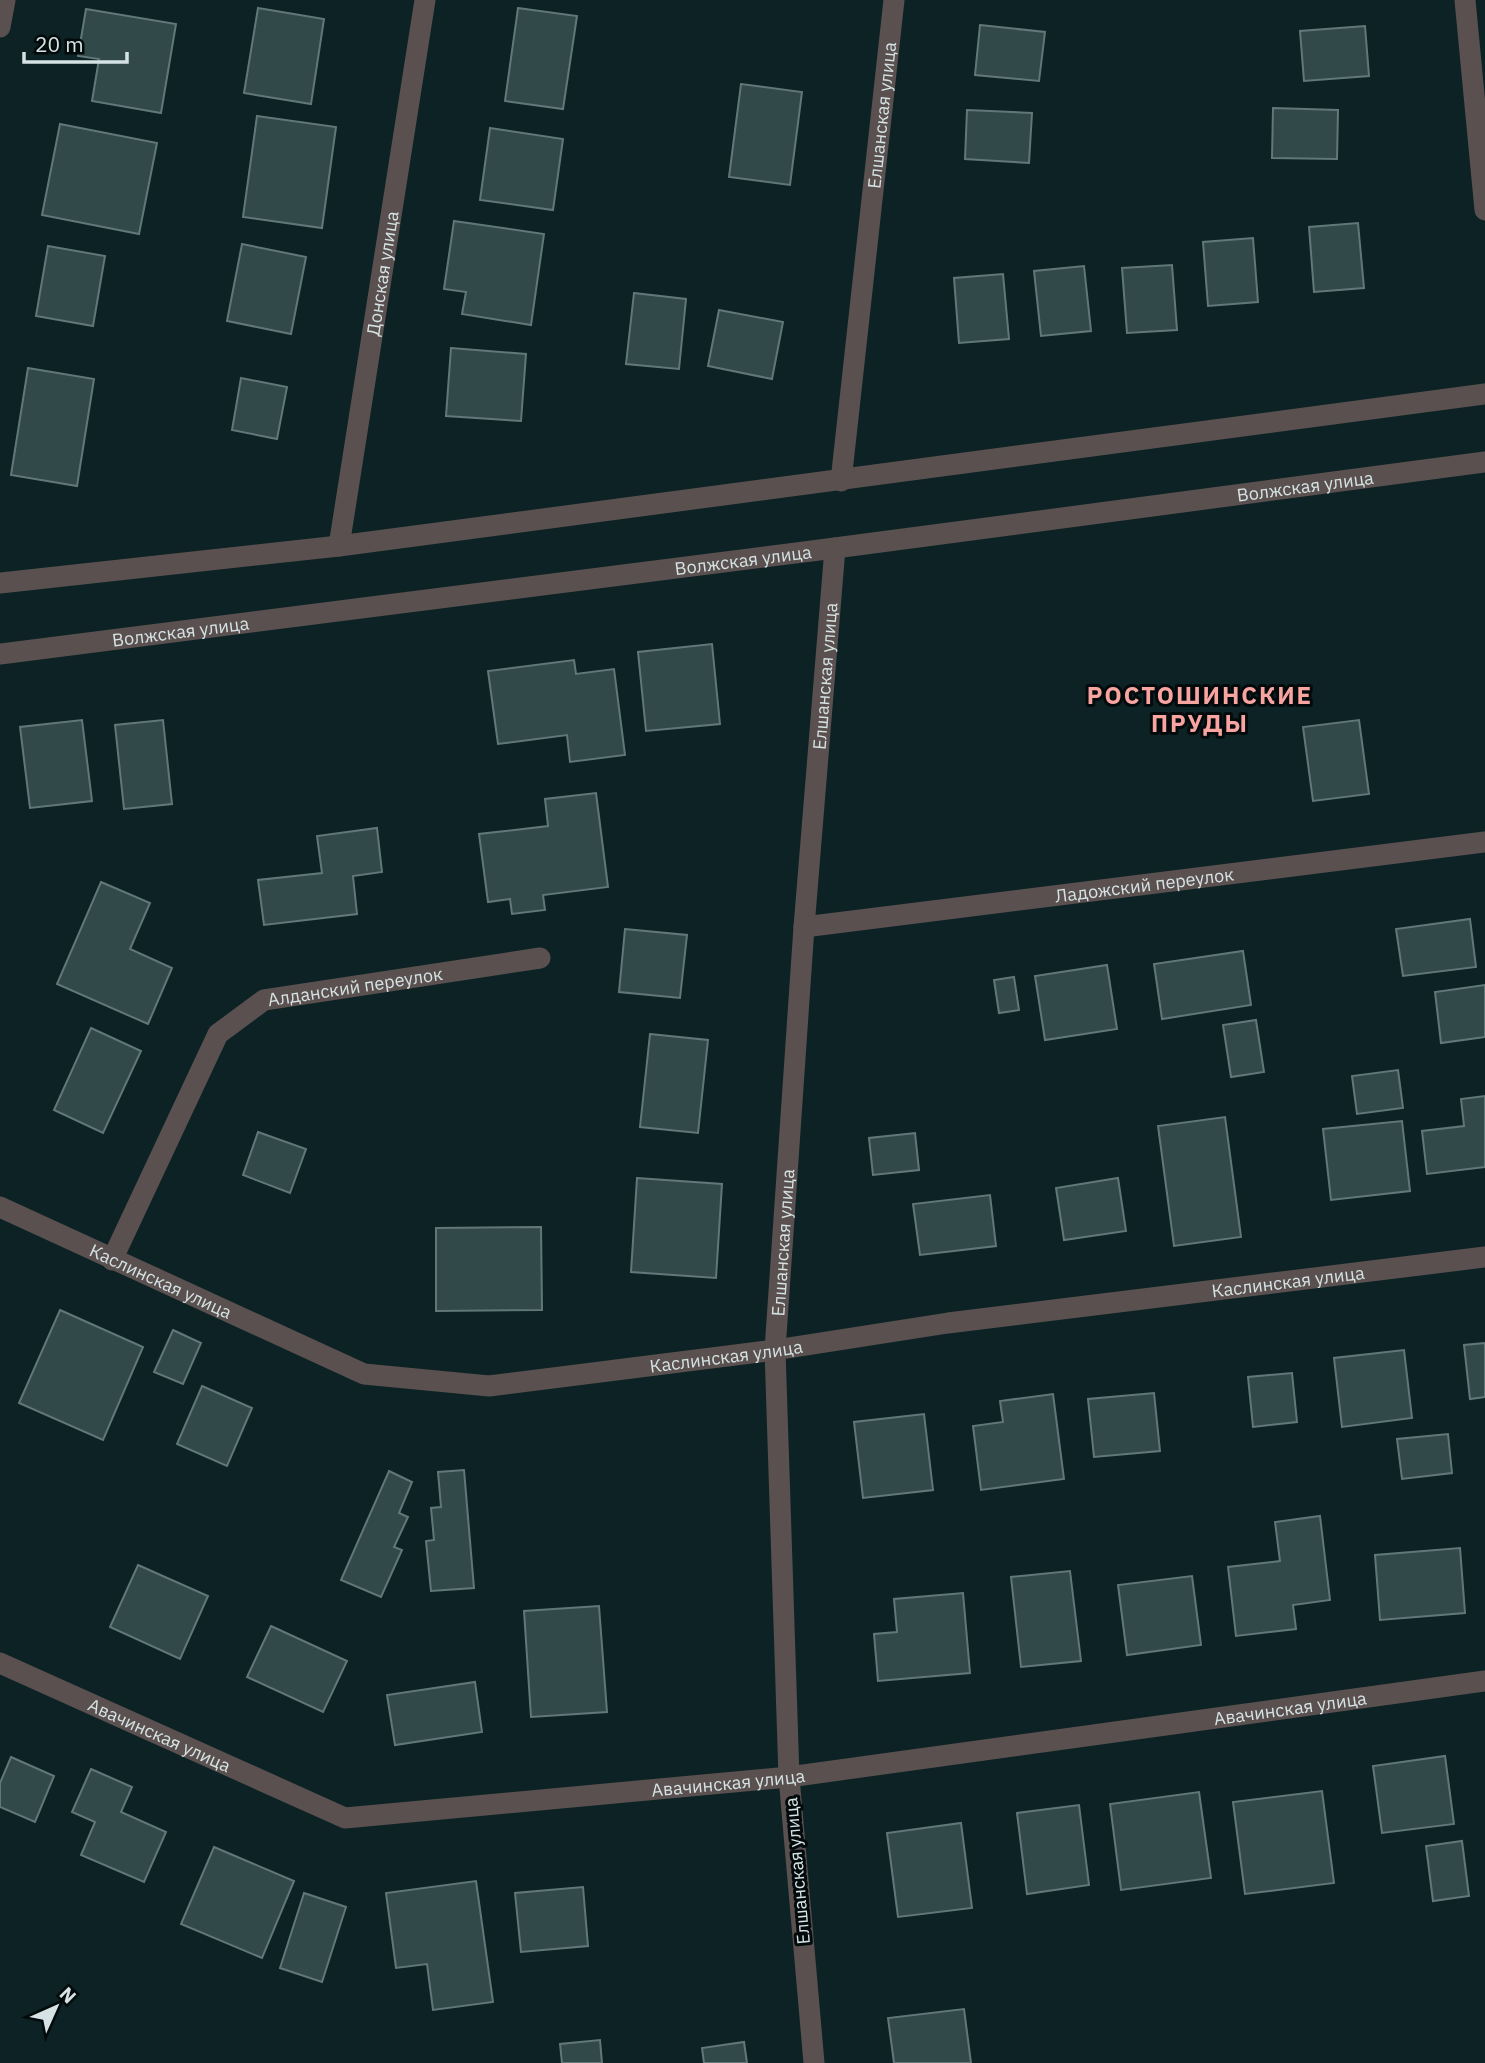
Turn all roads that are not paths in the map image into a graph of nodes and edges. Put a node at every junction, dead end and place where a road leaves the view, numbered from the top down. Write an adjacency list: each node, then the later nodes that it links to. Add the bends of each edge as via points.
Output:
1 (5, 0): 5 (street)
2 (425, 0): 10 (street, Донская улица)
3 (894, 0): 9 (street, Елшанская улица)
4 (1465, 0): 6 (street)
5 (0, 27)
6 (1485, 210)
7 (1485, 394): 9 (street)
8 (1485, 462): 11 (street, Волжская улица)
9 (841, 481): 10 (street)
10 (339, 546): 12 (street)
11 (835, 548): 13 (street, Волжская улица); 15 (street, Елшанская улица)
12 (0, 583)
13 (0, 654)
14 (1485, 842): 15 (street, Ладожский переулок)
15 (804, 927): 20 (street, Елшанская улица)
16 (540, 958): 19 (street, Алданский переулок, via 264,1000 218,1034)
17 (0, 1207): 19 (street, Каслинская улица)
18 (1485, 1257): 20 (street, Каслинская улица, via 948,1323)
19 (112, 1260): 20 (street, Каслинская улица, via 364,1374 489,1386)
20 (775, 1350): 23 (street, Елшанская улица)
21 (0, 1663): 23 (street, Авачинская улица, via 345,1818)
22 (1485, 1681): 23 (street, Авачинская улица)
23 (789, 1777): 24 (street, Елшанская улица)
24 (814, 2063)

